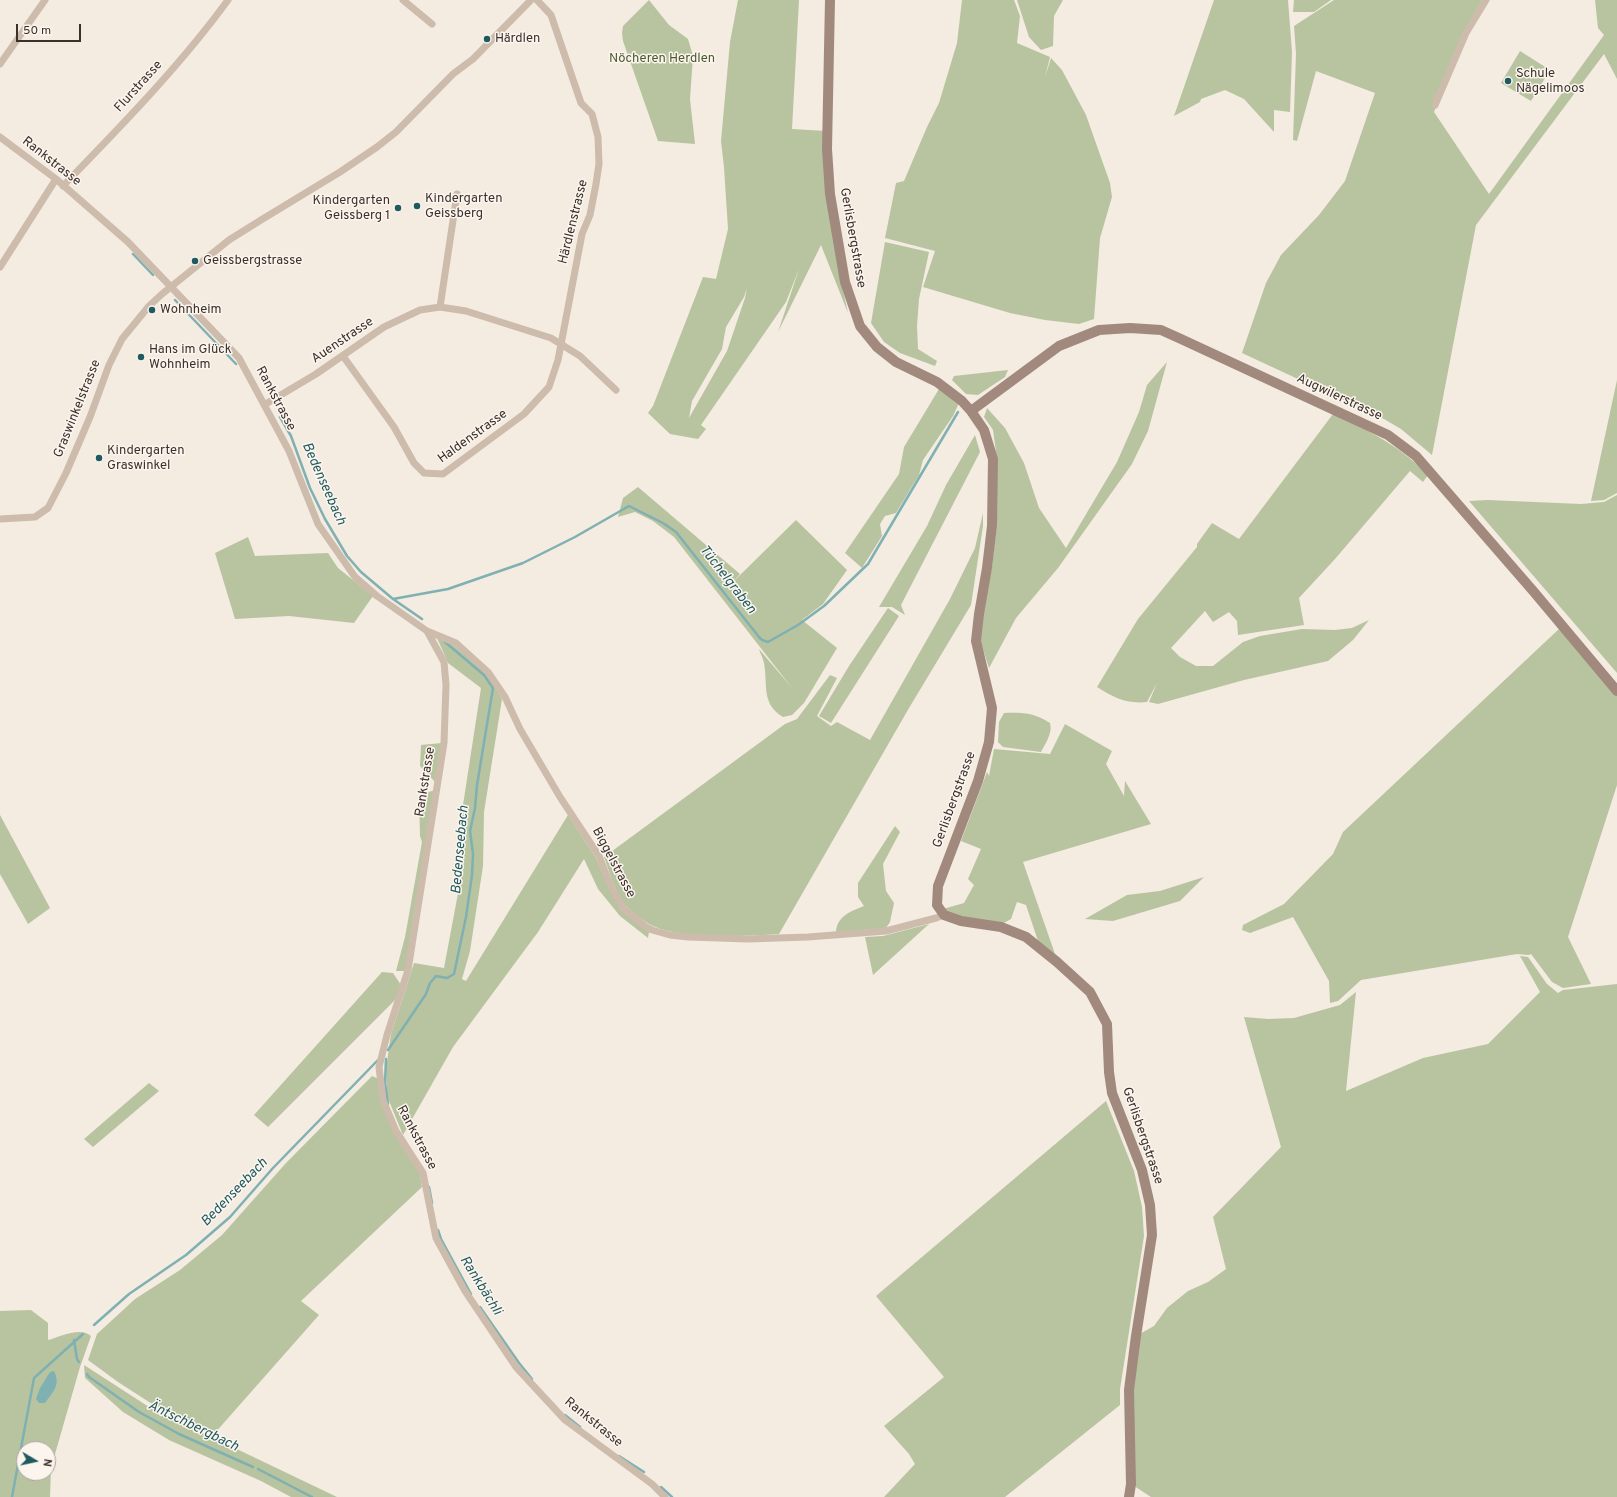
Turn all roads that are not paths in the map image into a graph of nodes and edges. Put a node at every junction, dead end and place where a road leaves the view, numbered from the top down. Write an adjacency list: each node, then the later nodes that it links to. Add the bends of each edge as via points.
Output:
1 (45, 0): 9 (street)
2 (228, 0): 13 (street, Flurstrasse, via 207,29)
3 (403, 0): 8 (street)
4 (531, 0): 16 (street, via 473,59 453,74 384,142 229,240)
5 (537, 0): 18 (street, Härdlenstrasse, via 551,15 581,103 592,114 598,137 599,164 595,192 590,215 582,234)
6 (830, 0): 22 (street, Gerlisbergstrasse, via 827,149 830,194 845,282 860,326 877,347 896,362 937,382)
7 (1486, 0): 10 (street, via 1466,32)
8 (432, 24)
9 (0, 64)
10 (1435, 105)
11 (0, 137): 12 (street, Rankstrasse)
12 (56, 179): 13 (street, Rankstrasse); 15 (street)
13 (63, 186): 16 (street, Rankstrasse, via 128,242)
14 (457, 194): 17 (street)
15 (0, 267)
16 (171, 286): 21 (street, Rankstrasse, via 239,358); 23 (street, Graswinkelstrasse, via 149,306 122,339 66,473 48,508 35,516)
17 (440, 307): 18 (street, Auenstrasse, via 466,311 551,338); 19 (street, Auenstrasse, via 410,313 384,327)
18 (562, 345): 19 (street, Haldenstrasse, via 548,387 524,414 443,474 424,473 414,463 394,426); 20 (street, Auenstrasse, via 580,356)
19 (343, 356): 21 (street, Auenstrasse)
20 (616, 390)
21 (264, 405): 24 (street, Rankstrasse, via 289,451 318,524 355,577)
22 (971, 411): 25 (street, Augwilerstrasse, via 1059,346 1099,330 1160,330 1181,339 1388,435 1416,456); 26 (street, Gerlisbergstrasse, via 984,430 993,459 992,526 976,641 992,708 989,742 978,781 938,886 937,905)
23 (0, 519)
24 (427, 631): 26 (street, Biggelstrasse, via 456,642 488,672 560,797 599,856 612,889 624,909 646,927 670,935 688,937 808,937 886,931); 27 (street, Rankstrasse, via 444,662 444,743 408,970 379,1067 383,1100 396,1131 423,1173 436,1238 465,1291 516,1367 565,1420 652,1484)
25 (1617, 691)
26 (944, 915): 28 (street, Gerlisbergstrasse, via 961,921 1001,927 1026,937 1090,992 1107,1024 1112,1093 1142,1170 1150,1206 1152,1235 1129,1390)
27 (665, 1497)
28 (1129, 1497)

